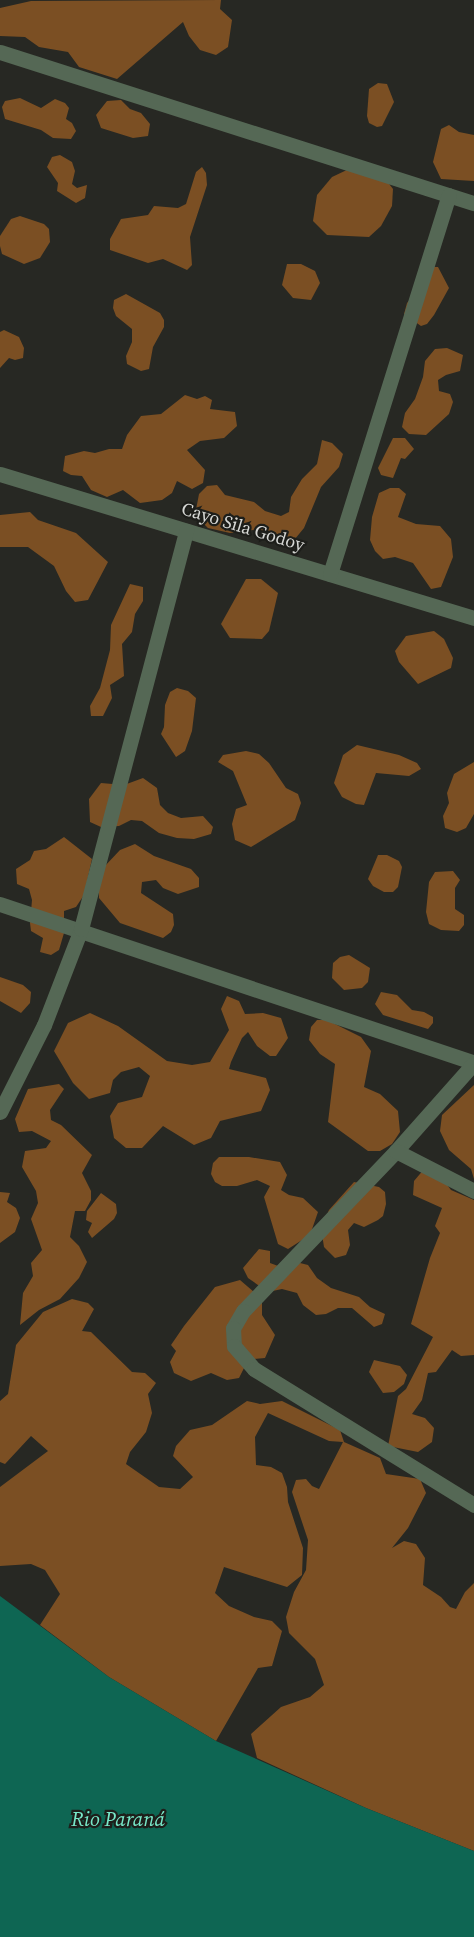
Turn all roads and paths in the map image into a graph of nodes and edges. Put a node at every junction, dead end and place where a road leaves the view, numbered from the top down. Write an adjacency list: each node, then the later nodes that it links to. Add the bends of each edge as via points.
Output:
1 (0, 52): 2 (street)
2 (449, 195): 3 (street); 6 (street)
3 (474, 203)
4 (0, 474): 5 (street, Cayo Sila Godoy)
5 (186, 531): 6 (street, Cayo Sila Godoy); 9 (street)
6 (330, 574): 7 (street, Cayo Sila Godoy)
7 (474, 618)
8 (0, 904): 9 (street)
9 (81, 930): 10 (street, via 44,1025); 11 (street, via 474,1063)
10 (0, 1112)
11 (396, 1150): 12 (street); 13 (street, via 243,1311 233,1328 234,1346 254,1369)
12 (474, 1191)
13 (474, 1505)

